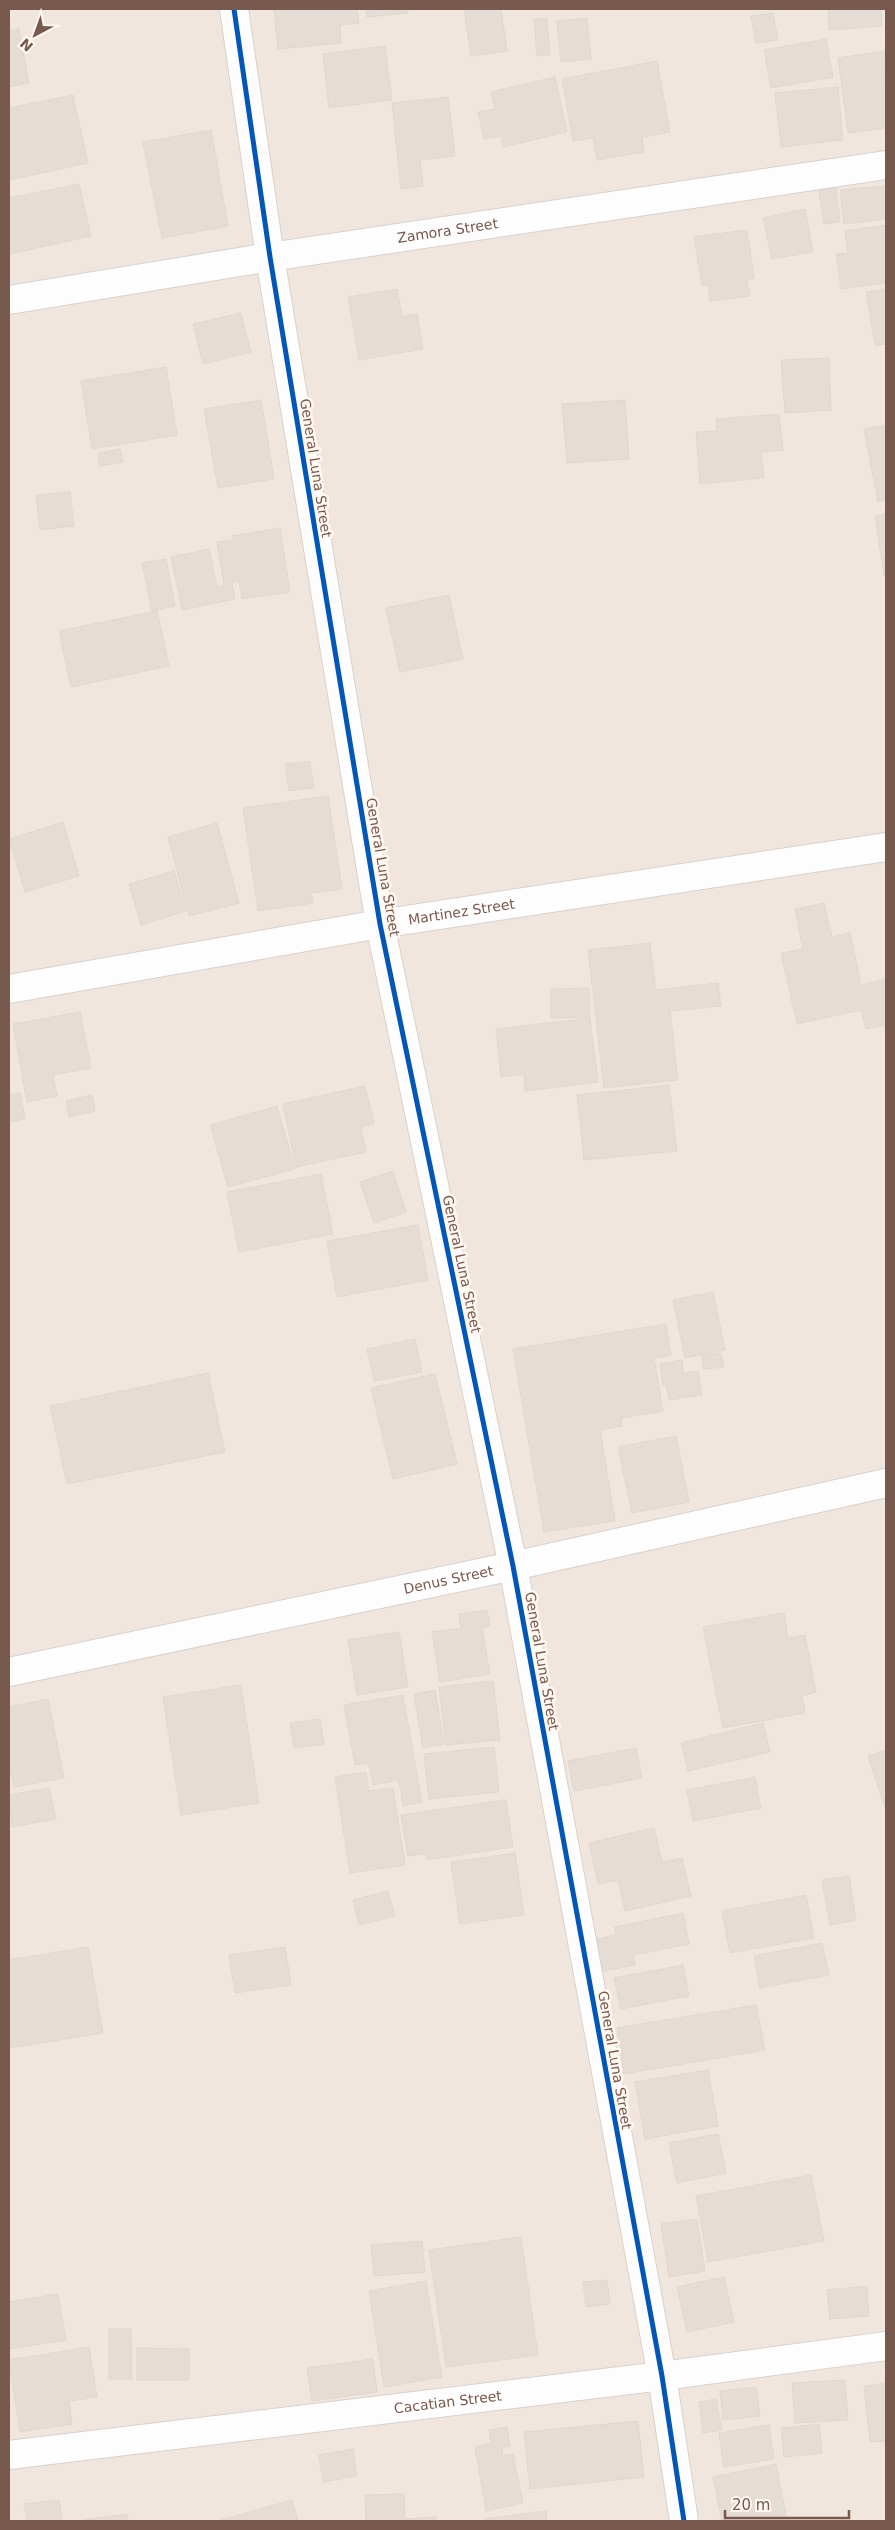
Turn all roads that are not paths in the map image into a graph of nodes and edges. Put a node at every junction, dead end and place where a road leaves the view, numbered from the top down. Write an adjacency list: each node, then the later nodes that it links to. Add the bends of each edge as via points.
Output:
1 (234, 9): 3 (street, General Luna Street)
2 (886, 165): 3 (street, Zamora Street)
3 (270, 257): 4 (street, Zamora Street); 6 (street, General Luna Street)
4 (9, 300)
5 (886, 847): 6 (street, Martinez Street)
6 (380, 924): 7 (street, Martinez Street); 9 (street, General Luna Street)
7 (9, 989)
8 (886, 1483): 9 (street, Denus Street)
9 (513, 1566): 10 (street, Denus Street); 12 (street, General Luna Street)
10 (9, 1672)
11 (886, 2346): 12 (street, Cacatian Street)
12 (662, 2376): 13 (street, Cacatian Street); 14 (street, General Luna Street)
13 (9, 2455)
14 (684, 2521)

